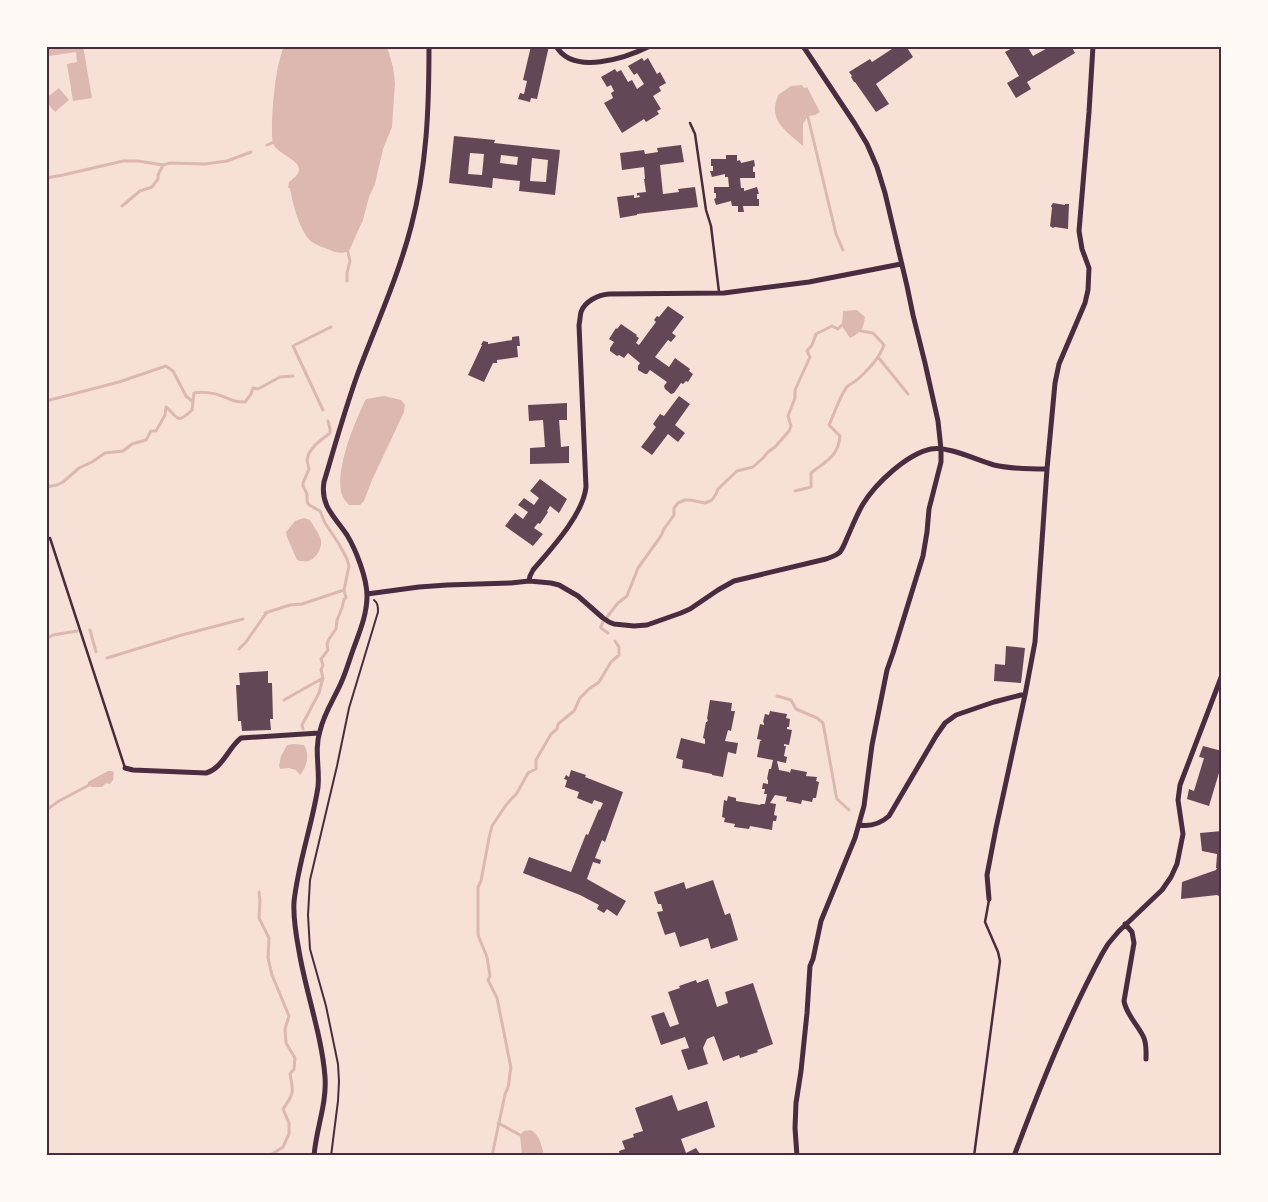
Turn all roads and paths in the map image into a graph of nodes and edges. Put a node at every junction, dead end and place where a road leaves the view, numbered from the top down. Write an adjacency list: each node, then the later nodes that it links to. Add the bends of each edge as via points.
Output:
1 (429, 46): 13 (street, via 427,143 412,226 350,396 322,490 327,507 354,548)
2 (556, 46): 3 (street, via 564,56 584,62 608,60)
3 (650, 46)
4 (803, 46): 7 (street, via 867,144 885,193)
5 (1094, 46): 10 (street, via 1079,231 1088,268 1088,290 1057,371)
6 (690, 123): 8 (lane, via 695,134 711,226)
7 (901, 264): 8 (street, via 809,282); 9 (street, via 938,421)
8 (719, 293): 12 (street, via 609,294 596,298 583,308 579,325 585,496 577,513)
9 (941, 450): 10 (street, via 1003,466); 12 (street, via 925,451 888,475 864,503 836,555 734,581 690,608 647,625 614,624 559,585); 18 (street, via 923,556 887,670)
10 (1047, 469): 15 (street, via 1035,642)
11 (50, 538): 17 (lane)
12 (529, 581): 13 (street, via 419,587)
13 (367, 594): 16 (street, via 362,623); 23 (path, via 378,607 349,708 310,880 310,949 338,1064 338,1101)
14 (1222, 675): 20 (street, via 1180,785 1178,800 1183,834 1177,864 1162,890)
15 (1025, 695): 18 (street, via 956,715 936,736 889,816 872,826); 19 (street, via 987,875)
16 (319, 733): 17 (street, via 241,738 212,772); 22 (street, via 318,787 297,882 294,915 302,971 325,1077)
17 (125, 768)
18 (860, 825): 24 (street, via 824,913 810,966 796,1103)
19 (989, 899): 25 (lane, via 985,922 1000,961)
20 (1125, 924): 21 (street, via 1132,932 1134,943 1124,1001 1143,1035); 26 (street, via 1108,944 1092,972 1062,1035)
21 (1146, 1059)
22 (314, 1156)
23 (331, 1156)
24 (797, 1156)
25 (974, 1156)
26 (1014, 1156)

